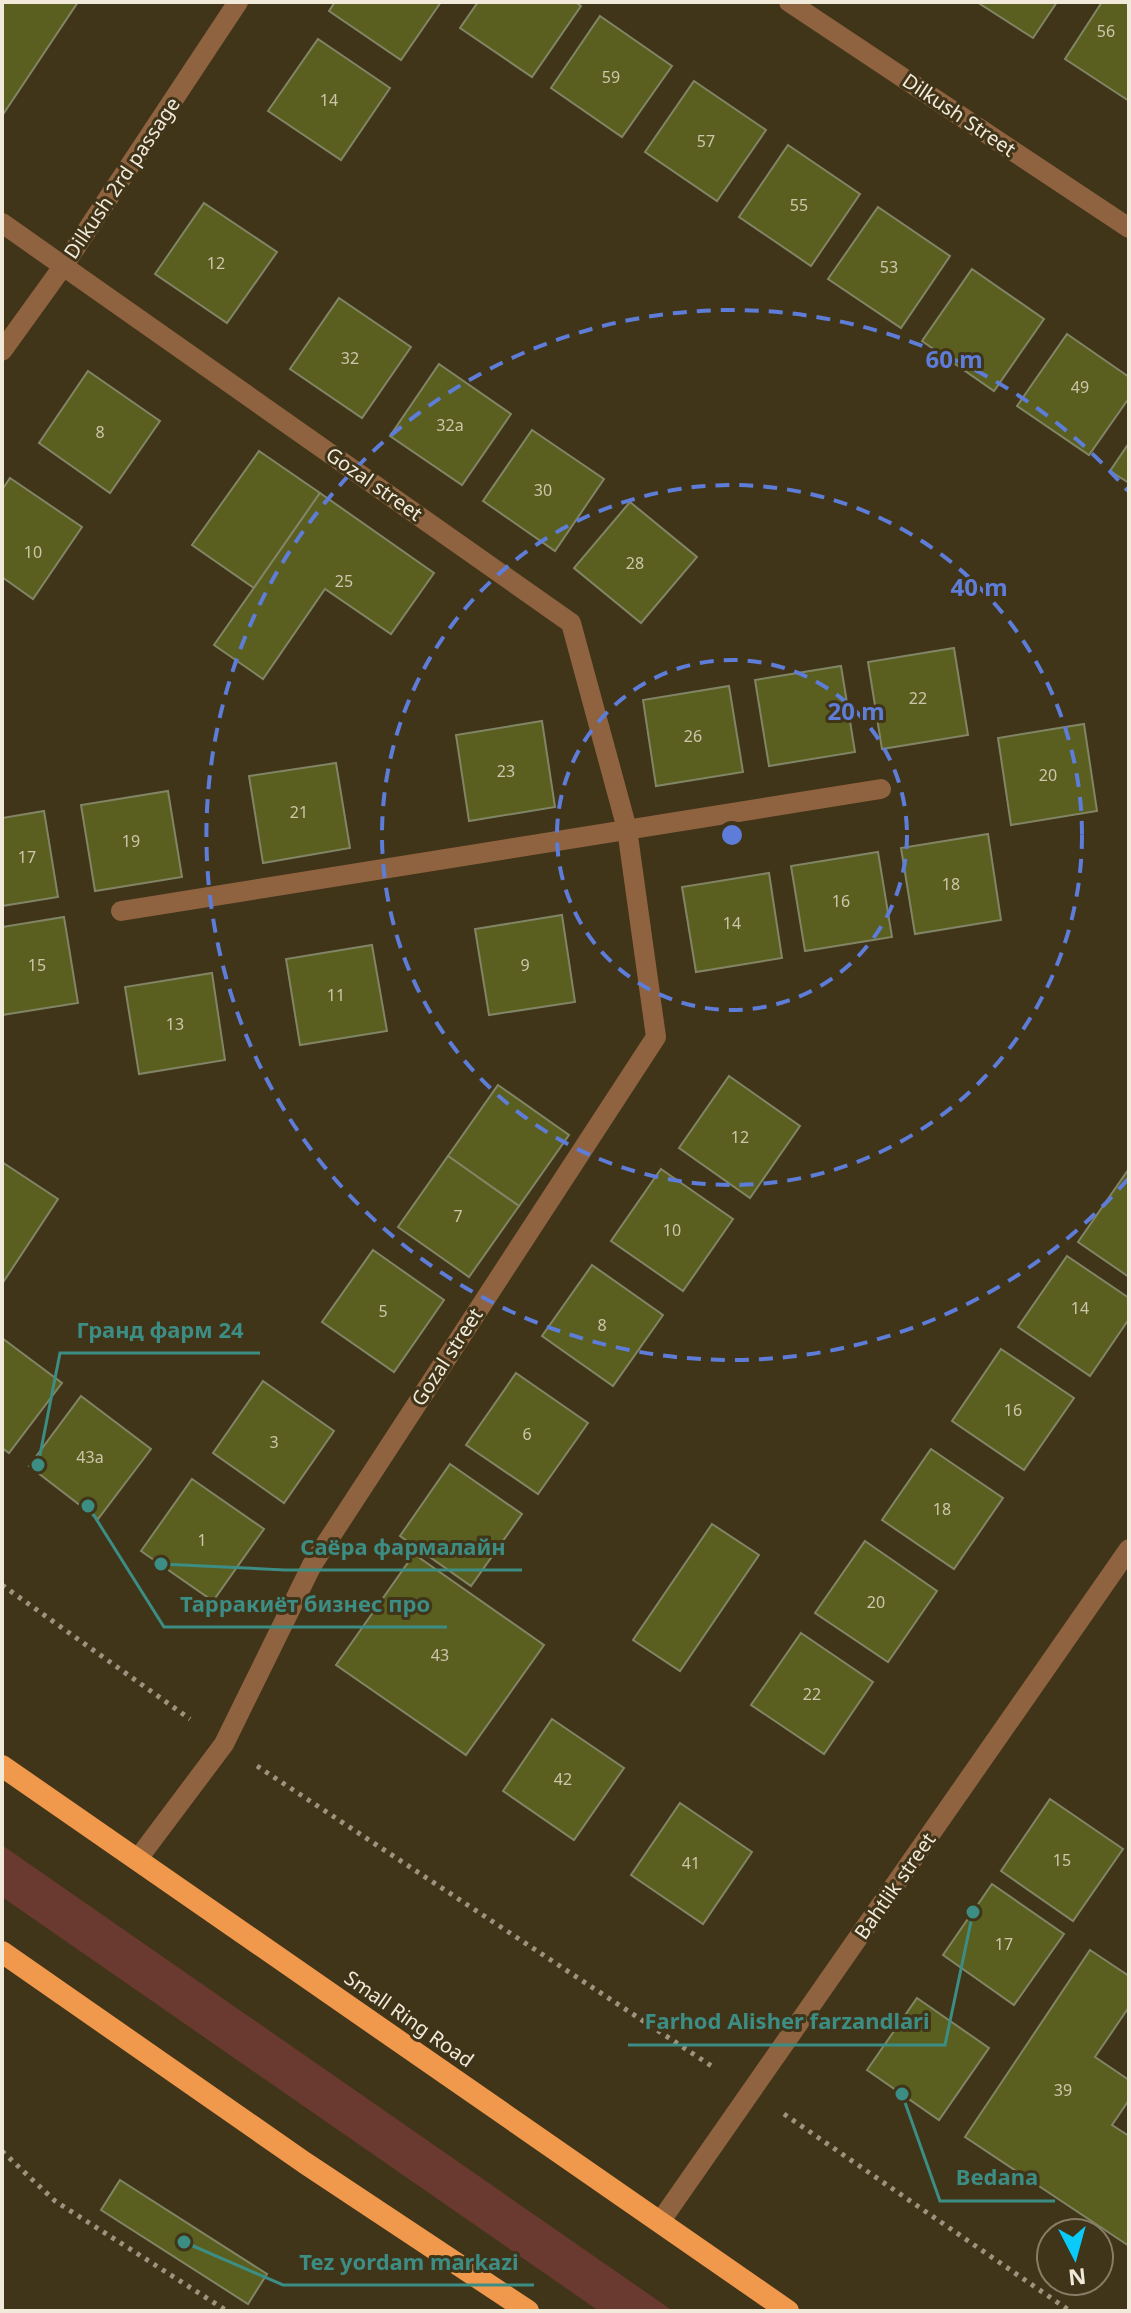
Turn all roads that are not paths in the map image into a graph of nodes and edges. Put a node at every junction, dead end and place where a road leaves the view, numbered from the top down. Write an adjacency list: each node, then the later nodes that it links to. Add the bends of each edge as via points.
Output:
1 (238, 2): 5 (street, Dilkush 2rd passage)
2 (789, 2): 4 (street, Dilkush Street)
3 (2, 223): 5 (street, Gozal street)
4 (1129, 228)
5 (64, 265): 6 (street, Dilkush 2rd passage); 8 (street, Gozal street, via 571,623)
6 (2, 351)
7 (881, 789): 8 (street)
8 (627, 829): 9 (street); 12 (street, Gozal street, via 656,1037 312,1565 224,1744)
9 (121, 911)
10 (1129, 1549): 14 (street, Bahtlik street)
11 (2, 1766): 12 (highway, Small Ring Road)
12 (137, 1860): 14 (highway, Small Ring Road)
13 (2, 1952): 15 (highway)
14 (660, 2222): 16 (highway, Small Ring Road)
15 (528, 2311)
16 (788, 2311)

